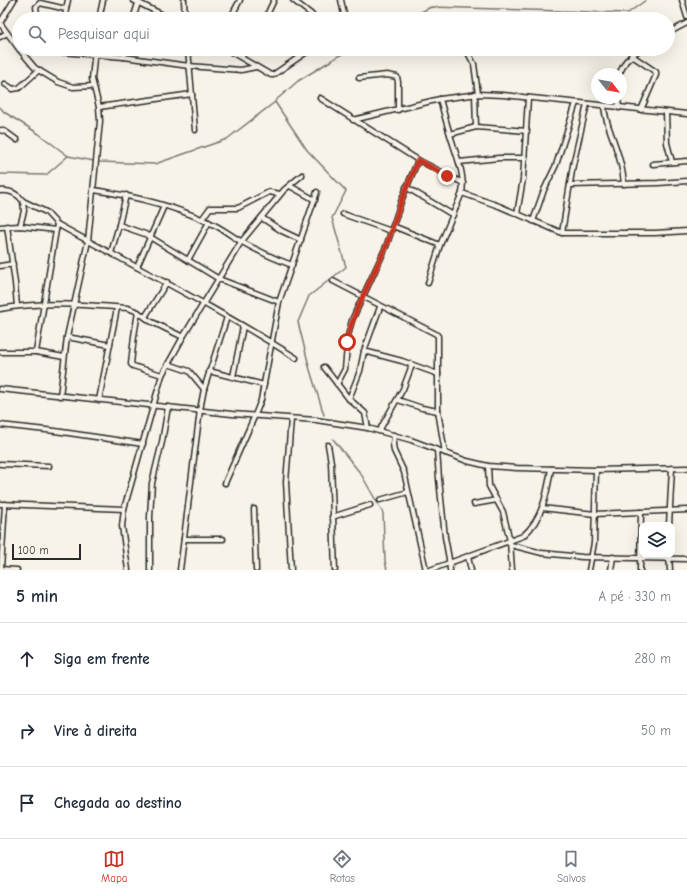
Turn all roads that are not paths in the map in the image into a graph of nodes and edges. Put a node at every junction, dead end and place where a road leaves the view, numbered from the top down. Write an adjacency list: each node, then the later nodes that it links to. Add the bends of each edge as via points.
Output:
1 (14, 0): 24 (street)
2 (68, 0): 12 (street)
3 (103, 0): 15 (street)
4 (133, 0): 11 (street)
5 (184, 0): 18 (street)
6 (240, 0): 19 (street)
7 (274, 0): 20 (street)
8 (293, 0): 21 (street)
9 (341, 0): 22 (street)
10 (682, 0): 23 (street)
11 (139, 1): 16 (street); 17 (street)
12 (66, 9): 13 (street, via 40,3 36,7); 14 (street)
13 (37, 12)
14 (65, 12)
15 (100, 12)
16 (135, 12)
17 (159, 12)
18 (185, 12)
19 (234, 12)
20 (268, 12)
21 (308, 12)
22 (344, 12)
23 (687, 17)
24 (0, 23): 27 (street)
25 (687, 23): 26 (street)
26 (675, 29)
27 (7, 33): 28 (street); 29 (street)
28 (0, 37)
29 (12, 39)
30 (25, 56): 43 (street, via 34,68)
31 (94, 56): 46 (street)
32 (114, 56): 38 (street)
33 (188, 56): 40 (street)
34 (300, 56): 41 (street, via 271,75)
35 (470, 56): 48 (street, via 474,64)
36 (630, 56): 42 (street)
37 (632, 56): 59 (street, via 656,72)
38 (124, 57): 40 (street)
39 (240, 57): 41 (street)
40 (189, 66): 41 (street, via 241,70); 47 (street)
41 (256, 66)
42 (622, 68)
43 (39, 70): 45 (street, via 19,88 13,89); 46 (street, via 58,82 73,87)
44 (359, 78): 58 (street, via 387,75 397,77)
45 (5, 84)
46 (93, 86): 56 (street)
47 (192, 94): 56 (street); 65 (street)
48 (476, 94): 50 (street); 51 (street); 63 (street)
49 (320, 98): 62 (street)
50 (528, 98): 52 (street); 66 (street)
51 (440, 99): 58 (street); 67 (street)
52 (576, 103): 53 (street); 96 (street, via 558,160)
53 (587, 104): 55 (street); 79 (street)
54 (619, 104): 57 (street)
55 (604, 106): 57 (street); 78 (street)
56 (99, 108): 82 (street)
57 (619, 108): 59 (street)
58 (398, 110): 62 (street)
59 (641, 110): 60 (street)
60 (666, 112): 61 (street); 73 (street, via 667,143)
61 (687, 114)
62 (353, 120): 70 (street)
63 (476, 126): 66 (street); 67 (street)
64 (0, 130): 68 (street)
65 (195, 130)
66 (527, 131): 69 (street)
67 (450, 134): 72 (street)
68 (17, 140)
69 (525, 158): 72 (street); 92 (street)
70 (418, 160): 77 (street); 81 (street)
71 (687, 161): 73 (street)
72 (459, 162): 77 (street)
73 (672, 162): 74 (street)
74 (653, 164)
75 (302, 175): 80 (street)
76 (687, 181): 78 (street)
77 (463, 183): 85 (street)
78 (624, 184): 79 (street)
79 (570, 185): 107 (street)
80 (290, 186): 86 (street); 89 (street)
81 (406, 187): 93 (street); 102 (street)
82 (94, 190): 87 (street); 110 (street)
83 (0, 191): 88 (street, via 14,193)
84 (317, 192): 89 (street)
85 (462, 193): 92 (street); 93 (street)
86 (280, 194): 94 (street); 95 (street, via 269,192 238,208 210,208)
87 (126, 195): 90 (street); 99 (street)
88 (23, 200): 98 (street, via 46,212); 101 (street, via 24,211)
89 (315, 200): 109 (street)
90 (164, 206): 95 (street); 108 (street)
91 (343, 214): 105 (street)
92 (517, 214): 96 (street)
93 (453, 215): 112 (street)
94 (262, 218): 109 (street); 111 (street)
95 (202, 219): 97 (street)
96 (533, 221): 107 (street)
97 (209, 222): 111 (street); 114 (street)
98 (57, 224): 104 (street); 110 (street)
99 (119, 225): 108 (street); 113 (street)
100 (7, 226): 101 (street); 103 (street); 115 (street)
101 (20, 226): 104 (street)
102 (393, 226): 105 (street); 112 (street)
103 (0, 227)
104 (56, 230): 127 (street)
105 (391, 231): 123 (street)
106 (687, 231): 107 (street)
107 (562, 233)
108 (151, 237): 114 (street); 118 (street)
109 (301, 240): 116 (street)
110 (88, 241): 113 (street); 125 (street)
111 (241, 242): 116 (street); 119 (street)
112 (440, 245): 122 (street)
113 (111, 253): 118 (street)
114 (188, 260): 119 (street)
115 (12, 264): 117 (street); 128 (street)
116 (292, 265): 124 (street)
117 (0, 266)
118 (137, 267): 121 (street)
119 (219, 279): 124 (street); 126 (street)
120 (333, 281): 123 (street)
121 (167, 282): 126 (street); 133 (street)
122 (428, 284)
123 (363, 296): 129 (street); 152 (street, via 350,328 346,367)
124 (279, 302): 138 (street)
125 (74, 304): 127 (street); 130 (street); 136 (street)
126 (204, 304): 134 (street); 137 (street)
127 (44, 305): 128 (street); 142 (street)
128 (17, 306): 131 (street)
129 (380, 307): 140 (street); 149 (street, via 438,336)
130 (117, 308): 132 (street, via 128,308); 139 (street)
131 (0, 309)
132 (138, 312): 133 (street); 150 (street, via 131,364)
133 (144, 317): 137 (street)
134 (227, 317): 135 (street); 148 (street)
135 (243, 326): 138 (street); 151 (street)
136 (67, 337): 139 (street); 143 (street)
137 (183, 337): 145 (street)
138 (271, 342): 144 (street); 153 (street)
139 (110, 345): 158 (street)
140 (364, 351): 146 (street); 157 (street, via 360,371)
141 (0, 352): 142 (street)
142 (36, 352): 143 (street)
143 (64, 357): 156 (street)
144 (296, 358)
145 (168, 364): 150 (street); 155 (street, via 189,370)
146 (412, 365): 149 (street); 159 (street)
147 (324, 367): 152 (street)
148 (209, 371): 151 (street); 155 (street)
149 (438, 374): 163 (street)
150 (162, 375): 160 (street)
151 (233, 377): 153 (street)
152 (337, 384): 157 (street)
153 (264, 385): 164 (street)
154 (0, 389): 156 (street)
155 (204, 389): 162 (street)
156 (60, 396): 158 (street)
157 (349, 399): 167 (street, via 365,413)
158 (99, 400): 160 (street)
159 (398, 400): 163 (street); 168 (street)
160 (153, 405): 161 (street); 170 (street)
161 (168, 407): 162 (street); 214 (street, via 152,484)
162 (200, 410): 164 (street); 200 (street)
163 (438, 411): 173 (street)
164 (255, 415): 165 (street); 181 (street)
165 (291, 419): 167 (street); 217 (street, via 286,482)
166 (0, 426): 170 (street, via 55,430)
167 (368, 428): 168 (street)
168 (379, 431): 169 (street)
169 (394, 435): 172 (street); 182 (street, via 394,451 404,472)
170 (143, 444): 190 (street)
171 (328, 445): 196 (street, via 331,462)
172 (437, 450): 173 (street); 210 (street)
173 (444, 453): 176 (street)
174 (0, 464): 175 (street)
175 (49, 466)
176 (488, 466): 179 (street); 184 (street, via 489,486)
177 (672, 468): 178 (street); 180 (street); 192 (street)
178 (687, 468)
179 (551, 469): 180 (street); 189 (street)
180 (596, 470): 195 (street)
181 (225, 483)
182 (408, 492): 183 (street); 219 (street)
183 (380, 500)
184 (497, 500): 187 (street); 201 (street, via 505,517)
185 (0, 504): 186 (street)
186 (5, 504): 190 (street); 211 (street)
187 (474, 504)
188 (370, 505): 196 (street)
189 (542, 508): 195 (street); 201 (street, via 528,532)
190 (124, 509): 213 (street, via 122,526)
191 (254, 509): 216 (street)
192 (669, 510): 193 (street); 194 (street); 198 (street)
193 (687, 510)
194 (641, 512): 195 (street); 197 (street)
195 (595, 514): 203 (street)
196 (332, 517): 218 (street)
197 (641, 522)
198 (669, 522)
199 (223, 539): 200 (street)
200 (184, 540): 215 (street)
201 (511, 543): 202 (street); 203 (street, via 547,554); 223 (street)
202 (468, 557): 210 (street); 222 (street)
203 (592, 557): 204 (street); 224 (street)
204 (613, 557): 205 (street); 225 (street)
205 (639, 558)
206 (640, 558): 226 (street)
207 (670, 558): 227 (street)
208 (675, 558): 209 (street)
209 (687, 559)
210 (449, 562): 220 (street); 221 (street)
211 (0, 569): 212 (street)
212 (17, 570)
213 (128, 570)
214 (150, 570)
215 (180, 570)
216 (256, 570)
217 (291, 570)
218 (334, 570)
219 (426, 570)
220 (430, 570)
221 (450, 570)
222 (470, 570)
223 (512, 570)
224 (589, 570)
225 (611, 570)
226 (640, 570)
227 (670, 570)

